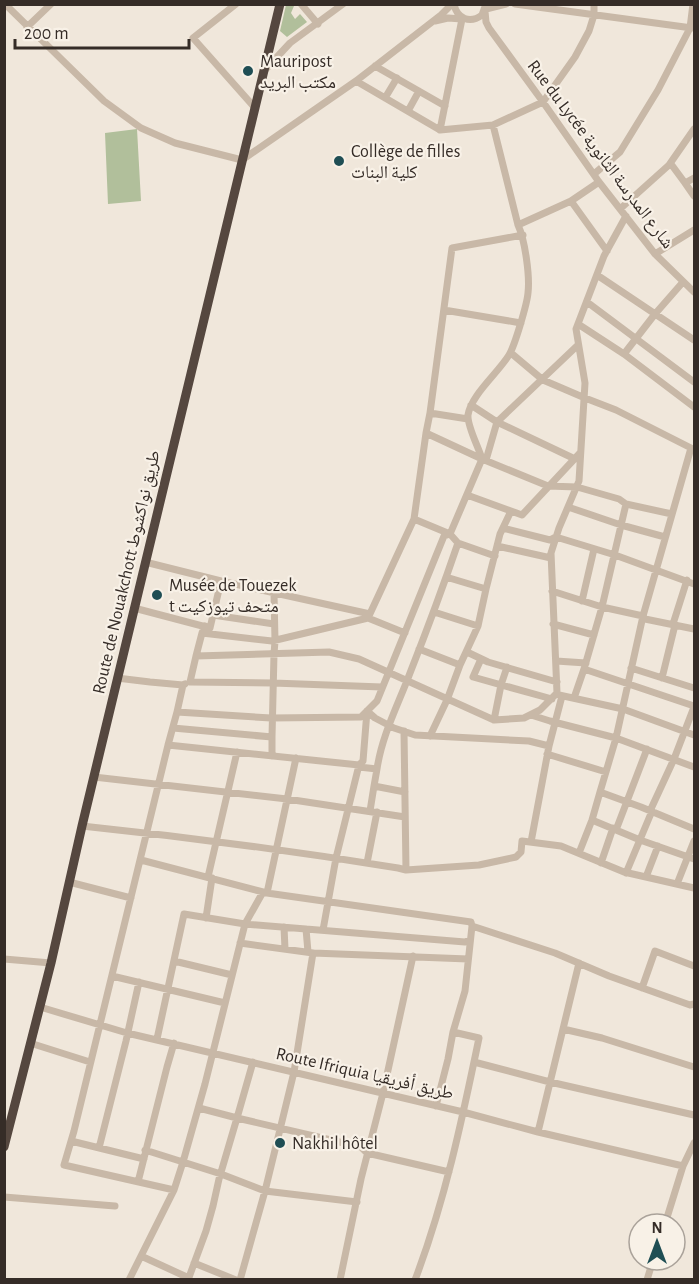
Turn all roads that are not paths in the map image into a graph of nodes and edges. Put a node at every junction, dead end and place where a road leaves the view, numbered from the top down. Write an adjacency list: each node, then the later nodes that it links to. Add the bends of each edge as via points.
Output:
1 (5, 4): 17 (street)
2 (51, 4): 17 (street)
3 (236, 4): 28 (street, via 193,38)
4 (280, 4): 21 (highway, Route de Nouakchott طريق نواكشوط)
5 (301, 4): 16 (street)
6 (343, 4): 16 (street)
7 (453, 4): 14 (street, via 457,14); 15 (street)
8 (506, 4): 12 (street)
9 (515, 4): 13 (street)
10 (594, 4): 13 (street)
11 (693, 4): 19 (street)
12 (486, 8): 14 (street, via 479,17); 18 (street, Rue du Lycée شارع المدرسة الثانوية)
13 (594, 15): 19 (street); 26 (street, via 575,57)
14 (467, 20): 15 (street, via 448,18); 18 (street, Rue du Lycée شارع المدرسة الثانوية); 27 (street)
15 (432, 22): 20 (street)
16 (318, 24): 21 (street, via 291,43)
17 (27, 27): 33 (street, via 104,101 141,128 175,143)
18 (489, 28): 26 (street, Rue du Lycée شارع المدرسة الثانوية)
19 (692, 28): 35 (street, via 620,152)
20 (375, 66): 22 (street); 23 (street)
21 (264, 71): 28 (highway, Route de Nouakchott طريق نواكشوط)
22 (398, 78): 24 (street); 25 (street)
23 (356, 81): 25 (street); 33 (street)
24 (419, 91): 27 (street); 29 (street)
25 (385, 98): 29 (street)
26 (543, 102): 30 (street); 35 (street, Rue du Lycée شارع المدرسة الثانوية)
27 (445, 106): 32 (street)
28 (255, 108): 33 (highway, Route de Nouakchott طريق نواكشوط)
29 (408, 111): 32 (street)
30 (493, 125): 32 (street); 43 (street)
31 (694, 129): 34 (street)
32 (440, 130)
33 (242, 160): 94 (highway, Route de Nouakchott طريق نواكشوط)
34 (671, 164): 38 (street); 41 (street)
35 (594, 174): 37 (street, Rue du Lycée شارع المدرسة الثانوية)
36 (694, 178): 38 (street)
37 (599, 182): 40 (street); 41 (street, Rue du Lycée شارع المدرسة الثانوية)
38 (685, 183): 39 (street)
39 (694, 196)
40 (571, 201): 43 (street); 46 (street)
41 (620, 209): 42 (street, Rue du Lycée شارع المدرسة الثانوية)
42 (626, 216): 46 (street); 47 (street, Rue du Lycée شارع المدرسة الثانوية)
43 (518, 225): 45 (street)
44 (694, 230): 47 (street)
45 (523, 235): 52 (street, via 452,248); 54 (street, via 528,294)
46 (607, 251): 48 (street)
47 (656, 254): 49 (street, Rue du Lycée شارع المدرسة الثانوية)
48 (597, 275): 51 (street); 53 (street)
49 (683, 282): 50 (street, Rue du Lycée شارع المدرسة الثانوية); 53 (street)
50 (694, 292)
51 (587, 302): 55 (street); 56 (street)
52 (444, 310): 54 (street); 66 (street)
53 (655, 314): 56 (street); 57 (street)
54 (521, 323): 59 (street)
55 (578, 324): 58 (street); 60 (street)
56 (636, 338): 60 (street); 62 (street)
57 (694, 340)
58 (578, 345): 61 (street); 63 (street)
59 (511, 353): 61 (street); 64 (street)
60 (624, 354): 65 (street)
61 (543, 380): 63 (street); 68 (street)
62 (694, 382)
63 (585, 398): 71 (street); 72 (street)
64 (471, 405): 67 (street); 68 (street)
65 (694, 407)
66 (430, 413): 67 (street); 69 (street)
67 (468, 419): 74 (street)
68 (497, 422): 73 (street); 74 (street)
69 (426, 433): 74 (street); 82 (street)
70 (694, 439): 71 (street)
71 (691, 448): 81 (street)
72 (581, 452): 73 (street); 76 (street)
73 (575, 459): 75 (street)
74 (484, 460): 75 (street); 77 (street)
75 (548, 486): 76 (street); 80 (street, via 522,515)
76 (577, 487): 78 (street); 79 (street)
77 (467, 495): 80 (street); 85 (street)
78 (626, 504): 81 (street); 83 (street)
79 (568, 507): 83 (street); 86 (street)
80 (511, 511): 84 (street)
81 (672, 514): 87 (street)
82 (414, 519): 85 (street); 108 (street)
83 (621, 525): 87 (street); 91 (street)
84 (503, 528): 86 (street, via 550,540); 89 (street)
85 (450, 534): 88 (street); 116 (street, via 444,536)
86 (556, 537): 90 (street); 93 (street)
87 (665, 537): 95 (street)
88 (458, 543): 92 (street); 96 (street)
89 (497, 546): 92 (street); 93 (street)
90 (594, 549): 91 (street); 103 (street)
91 (615, 555): 95 (street); 104 (street)
92 (495, 556): 100 (street)
93 (551, 558): 101 (street)
94 (145, 562): 98 (street); 105 (highway, Route de Nouakchott طريق نواكشوط)
95 (656, 570): 97 (street); 109 (street)
96 (446, 577): 100 (street); 106 (street)
97 (687, 580): 99 (street); 112 (street)
98 (221, 581): 102 (street); 107 (street)
99 (694, 584)
100 (486, 589): 113 (street)
101 (552, 591): 103 (street); 111 (street)
102 (274, 593): 108 (street); 110 (street)
103 (582, 601): 104 (street)
104 (602, 607): 109 (street); 117 (street)
105 (134, 608): 114 (street); 130 (highway, Route de Nouakchott طريق نواكشوط)
106 (434, 612): 113 (street); 119 (street)
107 (213, 615): 110 (street); 114 (street, via 210,628)
108 (369, 616): 116 (street); 118 (street)
109 (642, 616): 112 (street); 128 (street)
110 (274, 624): 118 (street)
111 (554, 624): 117 (street); 124 (street)
112 (674, 625): 115 (street); 131 (street)
113 (478, 626): 120 (street)
114 (204, 629): 118 (street); 122 (street)
115 (694, 629)
116 (405, 633): 129 (street)
117 (594, 634): 126 (street)
118 (275, 641): 121 (street)
119 (419, 649): 125 (street); 132 (street)
120 (467, 651): 123 (street); 125 (street)
121 (274, 654): 122 (street); 129 (street, via 329,652); 135 (street)
122 (196, 656): 134 (street)
123 (482, 659): 127 (street); 137 (street, via 473,677)
124 (556, 661): 126 (street); 133 (street)
125 (460, 665): 142 (street)
126 (585, 666): 136 (street); 141 (street)
127 (507, 667): 133 (street); 137 (street)
128 (631, 668): 131 (street); 136 (street)
129 (389, 672): 132 (street); 138 (street)
130 (117, 678): 134 (street); 171 (highway, Route de Nouakchott طريق نواكشوط)
131 (662, 678): 139 (street)
132 (407, 681): 142 (street); 151 (street)
133 (557, 682): 140 (street)
134 (187, 683): 135 (street); 146 (street)
135 (273, 683): 138 (street); 148 (street)
136 (628, 684): 143 (street); 144 (street)
137 (501, 685): 140 (street); 149 (street)
138 (382, 687): 145 (street, via 377,701)
139 (694, 688)
140 (556, 696): 141 (street); 147 (street); 150 (street)
141 (574, 698): 144 (street)
142 (447, 700): 149 (street); 157 (street)
143 (694, 707): 154 (street)
144 (623, 709): 154 (street); 158 (street)
145 (367, 711): 148 (street, via 361,717); 151 (street); 167 (street, via 363,761)
146 (177, 712): 148 (street); 152 (street)
147 (531, 715): 149 (street); 150 (street)
148 (272, 718): 156 (street)
149 (494, 720)
150 (555, 722): 158 (street); 160 (street)
151 (388, 725): 153 (street); 169 (street)
152 (173, 728): 156 (street); 159 (street)
153 (404, 731): 157 (street); 175 (street)
154 (685, 731): 155 (street); 166 (street)
155 (694, 735)
156 (272, 736): 164 (street)
157 (430, 736): 160 (street, via 529,741)
158 (616, 738): 161 (street); 170 (street)
159 (168, 744): 162 (street); 172 (street)
160 (549, 746): 163 (street)
161 (646, 749): 166 (street); 178 (street)
162 (237, 752): 164 (street); 174 (street)
163 (547, 754): 170 (street); 191 (street)
164 (272, 756): 165 (street)
165 (296, 758): 167 (street); 177 (street)
166 (674, 759): 168 (street); 180 (street)
167 (359, 766): 169 (street); 179 (street)
168 (694, 767)
169 (377, 769): 173 (street)
170 (606, 772): 176 (street)
171 (94, 777): 172 (street); 184 (highway, Route de Nouakchott طريق نواكشوط)
172 (159, 784): 174 (street); 187 (street)
173 (374, 786): 175 (street); 181 (street)
174 (228, 792): 177 (street); 189 (street)
175 (405, 792): 182 (street)
176 (600, 792): 178 (street); 183 (street)
177 (287, 799): 179 (street); 193 (street)
178 (627, 802): 180 (street); 185 (street)
179 (348, 808): 181 (street); 195 (street)
180 (651, 811): 186 (street); 188 (street)
181 (374, 812): 182 (street); 198 (street)
182 (405, 817): 200 (street)
183 (592, 820): 185 (street); 194 (street)
184 (82, 826): 187 (street); 204 (highway, Route de Nouakchott طريق نواكشوط)
185 (614, 829): 188 (street); 199 (street)
186 (694, 829)
187 (147, 832): 189 (street); 197 (street)
188 (640, 840): 192 (street); 201 (street)
189 (218, 841): 193 (street); 203 (street)
190 (694, 841): 196 (street)
191 (531, 842): 194 (street, via 561,846); 200 (street, via 522,841 516,857 479,865)
192 (658, 846): 196 (street); 202 (street)
193 (277, 849): 195 (street); 207 (street)
194 (579, 854): 199 (street)
195 (336, 858): 198 (street); 209 (street)
196 (691, 858): 205 (street)
197 (141, 860): 203 (street); 208 (street)
198 (367, 863): 200 (street)
199 (601, 863): 201 (street)
200 (406, 870)
201 (626, 873): 202 (street)
202 (646, 877): 205 (street)
203 (210, 878): 207 (street); 210 (street)
204 (69, 882): 208 (street); 224 (highway, Route de Nouakchott طريق نواكشوط)
205 (677, 884): 206 (street)
206 (694, 888)
207 (265, 892): 209 (street); 211 (street)
208 (131, 898): 228 (street)
209 (328, 902): 212 (street, via 471,922); 215 (street)
210 (206, 918): 211 (street); 223 (street, via 184,914)
211 (245, 924): 213 (street); 217 (street)
212 (472, 926): 216 (street); 225 (street)
213 (285, 927): 214 (street); 218 (street)
214 (306, 929): 215 (street); 219 (street)
215 (323, 930): 216 (street)
216 (470, 940): 222 (street)
217 (240, 943): 218 (street); 227 (street)
218 (285, 949): 219 (street)
219 (310, 952): 220 (street); 247 (street)
220 (413, 956): 222 (street); 249 (street)
221 (4, 959): 224 (street)
222 (468, 959): 237 (street, via 465,992)
223 (174, 961): 227 (street); 231 (street)
224 (51, 963): 234 (highway, Route de Nouakchott طريق نواكشوط)
225 (579, 963): 230 (street); 236 (street)
226 (694, 966): 230 (street, via 655,951)
227 (232, 975): 232 (street)
228 (111, 976): 229 (street); 235 (street)
229 (139, 982): 231 (street); 238 (street)
230 (642, 988): 233 (street)
231 (168, 989): 232 (street); 239 (street)
232 (225, 1003): 242 (street)
233 (694, 1004)
234 (40, 1007): 235 (street, Route Ifriquia طريق أفريقيا); 240 (highway, Route de Nouakchott طريق نواكشوط)
235 (99, 1025): 238 (street, Route Ifriquia طريق أفريقيا); 243 (street)
236 (563, 1029): 246 (street); 248 (street)
237 (453, 1032): 245 (street, via 479,1038); 250 (street)
238 (127, 1033): 239 (street, Route Ifriquia طريق أفريقيا); 260 (street)
239 (157, 1039): 241 (street, Route Ifriquia طريق أفريقيا)
240 (30, 1043): 243 (street); 259 (highway, Route de Nouakchott طريق نواكشوط)
241 (174, 1043): 242 (street, Route Ifriquia طريق أفريقيا); 261 (street)
242 (213, 1052): 244 (street, Route Ifriquia طريق أفريقيا); 251 (street)
243 (90, 1062): 257 (street)
244 (253, 1062): 247 (street, Route Ifriquia طريق أفريقيا); 254 (street)
245 (474, 1062): 248 (street); 252 (street)
246 (694, 1067)
247 (294, 1072): 249 (street, Route Ifriquia طريق أفريقيا); 255 (street)
248 (550, 1082): 253 (street); 256 (street)
249 (383, 1092): 250 (street, Route Ifriquia طريق أفريقيا); 262 (street)
250 (436, 1106): 252 (street, Route Ifriquia طريق أفريقيا)
251 (199, 1108): 254 (street); 264 (street)
252 (464, 1112): 256 (street, Route Ifriquia طريق أفريقيا); 266 (street)
253 (694, 1115)
254 (237, 1118): 255 (street); 267 (street)
255 (279, 1129): 262 (street, via 361,1147); 270 (street)
256 (538, 1132): 265 (street, Route Ifriquia طريق أفريقيا)
257 (71, 1141): 260 (street); 268 (street, via 64,1165)
258 (694, 1143): 265 (street)
259 (4, 1147)
260 (99, 1148): 263 (street)
261 (145, 1150): 263 (street); 264 (street)
262 (367, 1153): 266 (street); 272 (street)
263 (144, 1159): 268 (street)
264 (183, 1162): 267 (street); 269 (street)
265 (683, 1166): 274 (street)
266 (449, 1172): 281 (street)
267 (221, 1174): 270 (street); 276 (street)
268 (138, 1182): 269 (street)
269 (174, 1190): 275 (street)
270 (265, 1191): 272 (street); 279 (street)
271 (4, 1197): 273 (street)
272 (357, 1202): 280 (street)
273 (114, 1206)
274 (668, 1212)
275 (141, 1256): 277 (street); 278 (street)
276 (194, 1263): 277 (street); 279 (street)
277 (188, 1279)
278 (129, 1280)
279 (238, 1280)
280 (340, 1280)
281 (415, 1280)

